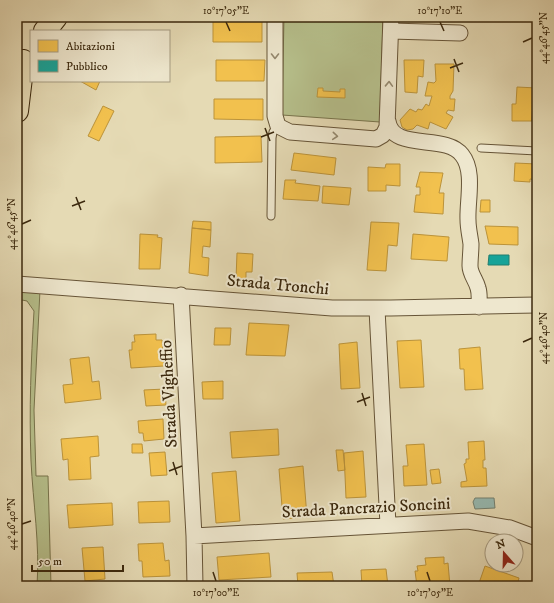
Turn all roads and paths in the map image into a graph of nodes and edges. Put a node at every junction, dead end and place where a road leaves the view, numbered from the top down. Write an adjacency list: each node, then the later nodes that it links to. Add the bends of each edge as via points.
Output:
1 (56, 17): 4 (main road)
2 (275, 17): 9 (street, one-way to 9, via 274,116)
3 (391, 24): 5 (street); 8 (street, one-way to 3)
4 (46, 30)
5 (460, 33)
6 (24, 59): 7 (main road)
7 (17, 110)
8 (388, 121): 10 (street, via 385,132 378,139); 11 (street, via 390,129 396,135)
9 (278, 126): 10 (street, one-way to 10, via 290,132); 14 (lane, via 272,138)
10 (374, 139): 11 (street, via 404,144)
11 (414, 141): 18 (street, via 447,145 456,149 465,159 468,173 470,268 478,288)
12 (481, 148): 13 (lane)
13 (537, 151)
14 (271, 216)
15 (17, 284): 16 (street, Strada Tronchi)
16 (181, 295): 19 (street, Strada Tronchi, via 332,308); 21 (street, Strada Vigheffio)
17 (537, 305): 18 (street, Strada Tronchi)
18 (479, 306): 19 (street, Strada Tronchi)
19 (377, 309): 20 (street)
20 (388, 524): 21 (street, Strada Pancrazio Soncini); 22 (street, Strada Pancrazio Soncini, via 482,522 510,528)
21 (194, 536): 23 (street, Strada Vigheffio)
22 (537, 538)
23 (195, 586)

